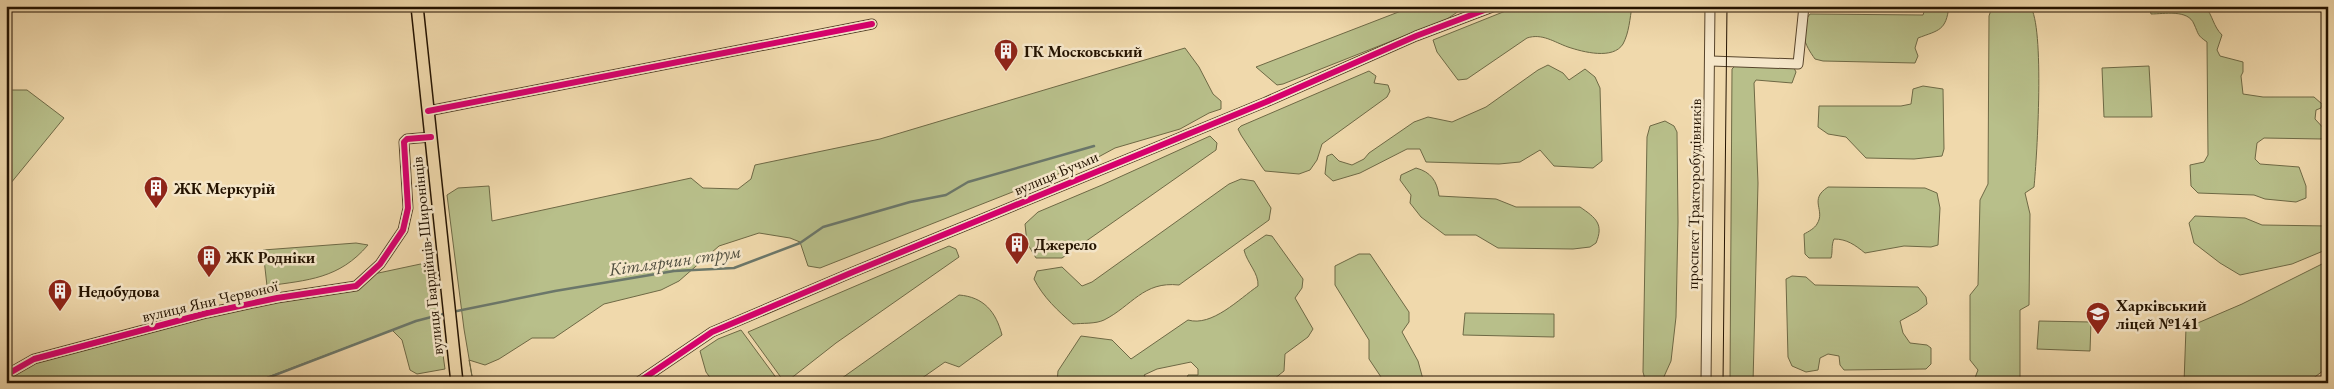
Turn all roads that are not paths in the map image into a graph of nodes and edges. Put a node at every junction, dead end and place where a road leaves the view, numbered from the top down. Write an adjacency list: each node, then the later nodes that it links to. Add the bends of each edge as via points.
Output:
1 (416, 6): 7 (main road, вулиця Гвардійців-Широнінців)
2 (1495, 6): 11 (street, вулиця Бучми, via 1416,36 1266,102 712,332)
3 (1710, 6): 6 (street, проспект Тракторобудівників)
4 (1804, 6): 6 (street, via 1798,64)
5 (872, 24): 7 (street)
6 (1711, 61): 12 (street, проспект Тракторобудівників)
7 (428, 111): 8 (main road, вулиця Гвардійців-Широнінців)
8 (431, 136): 9 (street, вулиця Яни Червоної, via 404,142 408,208 403,230 380,264 356,286 207,313 34,359); 10 (main road, вулиця Гвардійців-Широнінців)
9 (6, 375)
10 (457, 379)
11 (636, 383)
12 (1706, 383)

